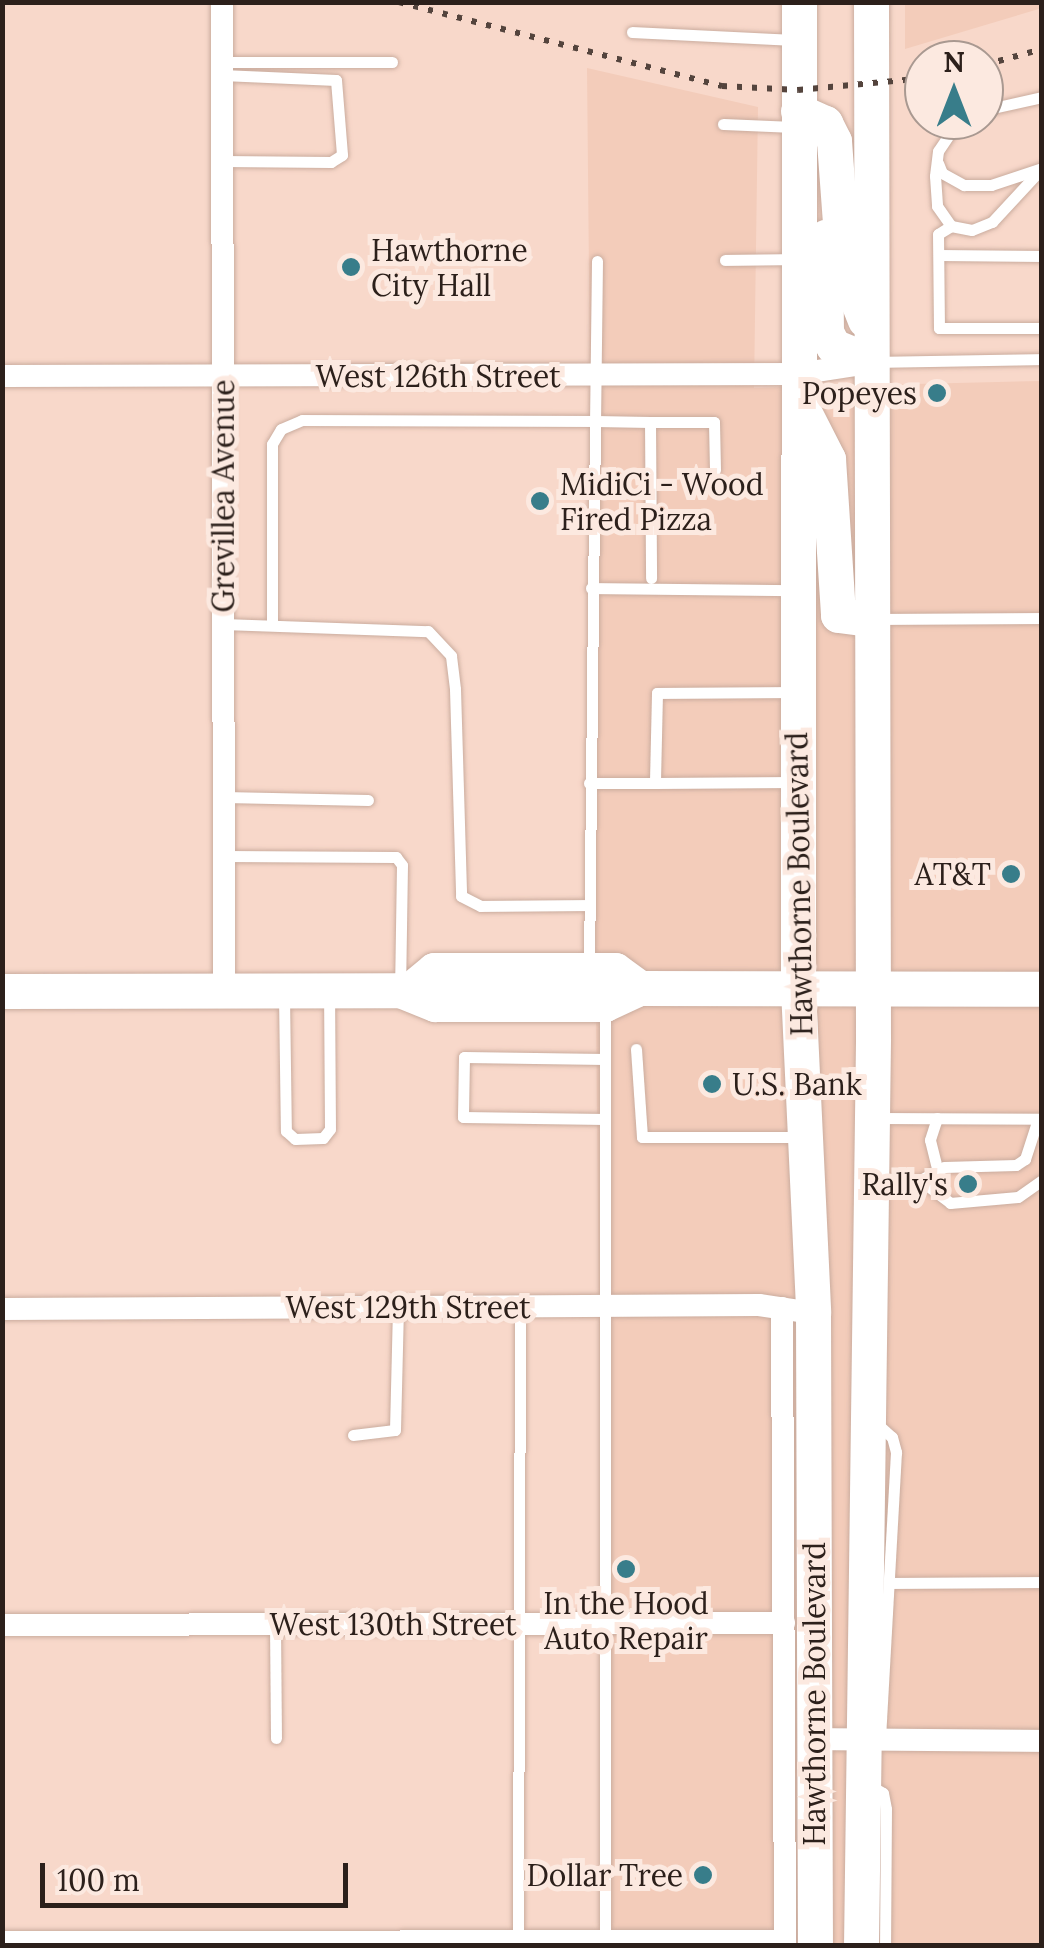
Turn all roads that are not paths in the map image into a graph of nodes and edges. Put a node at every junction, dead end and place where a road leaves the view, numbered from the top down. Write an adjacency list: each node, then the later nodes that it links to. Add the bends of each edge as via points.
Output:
1 (222, 2): 7 (street, Grevillea Avenue)
2 (799, 2): 5 (main road, Hawthorne Boulevard)
3 (871, 2): 22 (main road, Hawthorne Boulevard)
4 (632, 32): 5 (lane)
5 (799, 40): 11 (main road, Hawthorne Boulevard)
6 (392, 62): 7 (lane)
7 (222, 68): 14 (street, Grevillea Avenue); 14 (lane, via 336,80 342,156 331,162)
8 (1042, 98): 9 (lane)
9 (1004, 106)
10 (723, 124): 11 (lane)
11 (798, 134): 18 (main road, Hawthorne Boulevard); 22 (main road, via 824,202 826,332 833,346); 22 (main road, via 825,124 834,141 843,264)
12 (948, 140): 13 (lane)
13 (937, 160): 15 (lane, via 937,206); 15 (lane, via 942,173 964,185 991,185 1042,168 992,222 972,230)
14 (222, 161): 26 (street, Grevillea Avenue)
15 (951, 226): 16 (lane, via 938,234)
16 (938, 256): 17 (lane); 21 (lane, via 939,328)
17 (1042, 256)
18 (798, 258): 19 (lane); 27 (main road, Hawthorne Boulevard)
19 (725, 260)
20 (597, 261): 24 (lane)
21 (1042, 328)
22 (872, 351): 23 (lane); 27 (street, West 126th Street); 34 (main road, Hawthorne Boulevard)
23 (1042, 358)
24 (598, 375): 26 (street, West 126th Street); 27 (street, West 126th Street); 28 (lane)
25 (2, 376): 26 (street, West 126th Street)
26 (223, 377): 36 (street, Grevillea Avenue)
27 (798, 384): 33 (main road, Hawthorne Boulevard); 34 (main road, via 828,459 838,615)
28 (595, 421): 29 (lane); 32 (lane); 37 (lane, via 302,420 281,429 272,444)
29 (650, 422): 30 (lane, via 714,422); 31 (lane)
30 (715, 470)
31 (651, 578)
32 (591, 588): 33 (lane); 40 (lane)
33 (798, 590): 38 (main road, Hawthorne Boulevard)
34 (873, 618): 35 (lane); 48 (main road, Hawthorne Boulevard)
35 (1042, 618)
36 (222, 624): 37 (lane); 42 (street, Grevillea Avenue)
37 (272, 624): 45 (lane, via 428,632 451,656 456,689 461,896 482,906)
38 (798, 692): 39 (main road, Hawthorne Boulevard); 41 (lane, via 657,693)
39 (798, 782): 41 (lane); 54 (main road, Hawthorne Boulevard)
40 (589, 783): 41 (lane); 45 (lane)
41 (654, 783)
42 (224, 797): 43 (lane); 44 (street, Grevillea Avenue)
43 (368, 800)
44 (224, 856): 50 (street, Grevillea Avenue); 53 (lane, via 396,857 402,865)
45 (588, 905): 46 (lane)
46 (589, 970): 47 (main road, via 615,970); 53 (main road, via 434,970)
47 (640, 988): 54 (main road); 56 (main road)
48 (873, 989): 49 (main road); 54 (main road); 59 (main road, Hawthorne Boulevard)
49 (1042, 989)
50 (224, 990): 51 (main road); 55 (main road)
51 (284, 990): 52 (main road); 52 (lane, via 286,1131 295,1139 323,1138 330,1129)
52 (330, 990): 53 (main road)
53 (405, 990): 56 (main road, via 435,1004)
54 (798, 990): 63 (main road, Hawthorne Boulevard)
55 (2, 991)
56 (606, 1004): 58 (lane)
57 (636, 1049): 63 (lane, via 642,1137)
58 (604, 1059): 61 (lane); 61 (lane, via 464,1057 463,1117)
59 (872, 1118): 60 (lane); 65 (main road, Hawthorne Boulevard)
60 (937, 1118): 62 (lane); 64 (lane, via 930,1140)
61 (604, 1119): 68 (lane)
62 (1040, 1128): 64 (lane, via 1016,1166)
63 (805, 1136): 72 (main road, Hawthorne Boulevard)
64 (937, 1170): 66 (lane)
65 (872, 1179): 66 (lane); 73 (main road, Hawthorne Boulevard)
66 (920, 1180): 67 (lane, via 950,1203 1018,1197)
67 (1042, 1180)
68 (604, 1306): 69 (street, West 129th Street); 72 (street, West 129th Street); 79 (lane)
69 (520, 1307): 70 (street, West 129th Street); 78 (lane)
70 (398, 1308): 71 (street, West 129th Street); 75 (lane, via 395,1430)
71 (2, 1310)
72 (798, 1310): 73 (main road); 81 (street); 84 (main road, Hawthorne Boulevard)
73 (870, 1359): 74 (main road, Hawthorne Boulevard)
74 (869, 1418): 77 (lane, via 892,1436 896,1452); 86 (main road, Hawthorne Boulevard)
75 (353, 1434)
76 (1042, 1582): 77 (lane)
77 (891, 1583): 86 (lane)
78 (520, 1623): 79 (street, West 130th Street); 80 (street, West 130th Street); 88 (lane)
79 (602, 1623): 81 (street, West 130th Street); 90 (lane)
80 (275, 1624): 82 (street, West 130th Street); 83 (lane)
81 (784, 1624): 91 (street)
82 (2, 1625)
83 (276, 1738)
84 (814, 1739): 86 (street); 91 (main road, Hawthorne Boulevard)
85 (1042, 1740): 86 (street)
86 (870, 1741): 87 (main road, Hawthorne Boulevard)
87 (861, 1780): 92 (main road, Hawthorne Boulevard); 93 (lane, via 883,1793 886,1808)
88 (518, 1938): 89 (street); 90 (street)
89 (2, 1942)
90 (604, 1942): 91 (street)
91 (795, 1944)
92 (861, 1946)
93 (885, 1946)

